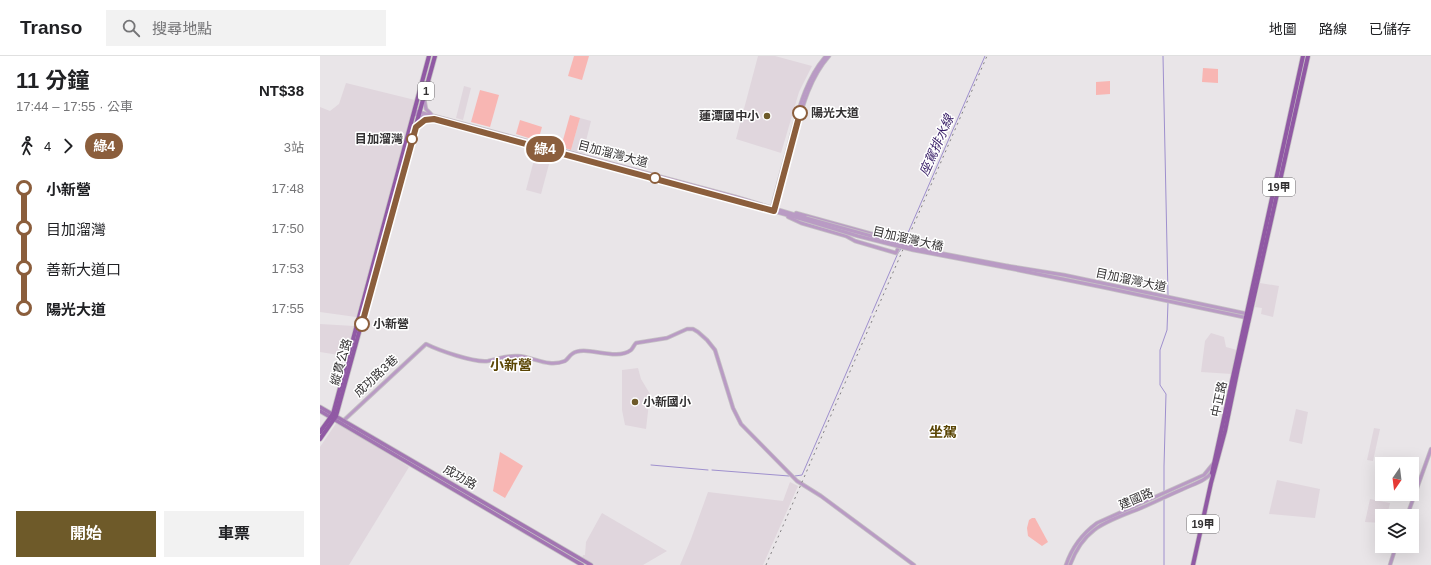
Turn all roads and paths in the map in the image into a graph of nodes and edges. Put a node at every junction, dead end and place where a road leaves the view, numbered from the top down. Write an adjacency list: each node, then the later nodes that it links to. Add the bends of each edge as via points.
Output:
1 (429, 56): 8 (main road, 縱貫公路 / 1)
2 (435, 56): 7 (main road, 縱貫公路 / 1)
3 (826, 56): 12 (street, via 810,79 800,104)
4 (829, 56): 12 (street, via 808,89)
5 (1303, 56): 16 (main road, 19甲)
6 (1308, 56): 16 (main road, 19甲)
7 (424, 97): 9 (main road, 縱貫公路 / 1); 10 (street, via 426,109)
8 (414, 112): 9 (street, 目加溜灣大道); 19 (main road, 縱貫公路 / 1)
9 (420, 114): 10 (street, 目加溜灣大道); 11 (main road, 縱貫公路 / 1)
10 (434, 118): 11 (street, via 425,120); 12 (street, 目加溜灣大道, via 576,153)
11 (416, 127): 19 (main road, 縱貫公路 / 1)
12 (773, 209): 13 (street, 目加溜灣大道)
13 (780, 211): 13 (street, via 801,223 896,253 902,242 818,218); 14 (street, 目加溜灣大道)
14 (806, 219): 15 (street, 目加溜灣大橋, bridge, via 929,251)
15 (1008, 267): 16 (street, 目加溜灣大道, via 1064,275)
16 (1248, 316): 24 (main road, 中正路 / 19甲)
17 (320, 407): 19 (main road, 成功路)
18 (320, 411): 19 (main road, 成功路)
19 (333, 417): 20 (main road, 成功路); 21 (main road, 縱貫公路 / 1); 22 (main road, 縱貫公路 / 1)
20 (342, 422): 30 (main road, 成功路); 31 (main road, 成功路); 32 (street, 成功路3巷, via 426,344 480,360 520,356 554,363 564,361 570,354 578,352 622,354 632,350 636,343 667,338 687,329 694,329 714,349 741,424 797,481)
21 (320, 432)
22 (320, 439)
23 (1431, 449): 28 (street)
24 (1217, 460): 25 (main road, 中正路 / 19甲); 26 (main road, 中正路 / 19甲); 27 (street, 建國路, via 1204,475 1166,492)
25 (1212, 472): 26 (main road, 中正路 / 19甲); 27 (street, 建國路, via 1203,480)
26 (1211, 483): 35 (main road, 中正路 / 19甲)
27 (1163, 496): 33 (street, 建國路, via 1101,521 1089,529 1074,546); 34 (street, 建國路, via 1097,527 1080,543)
28 (1410, 509)
29 (1394, 553): 36 (street)
30 (582, 565)
31 (591, 565)
32 (914, 565)
33 (1066, 565)
34 (1070, 565)
35 (1193, 565)
36 (1390, 565)

